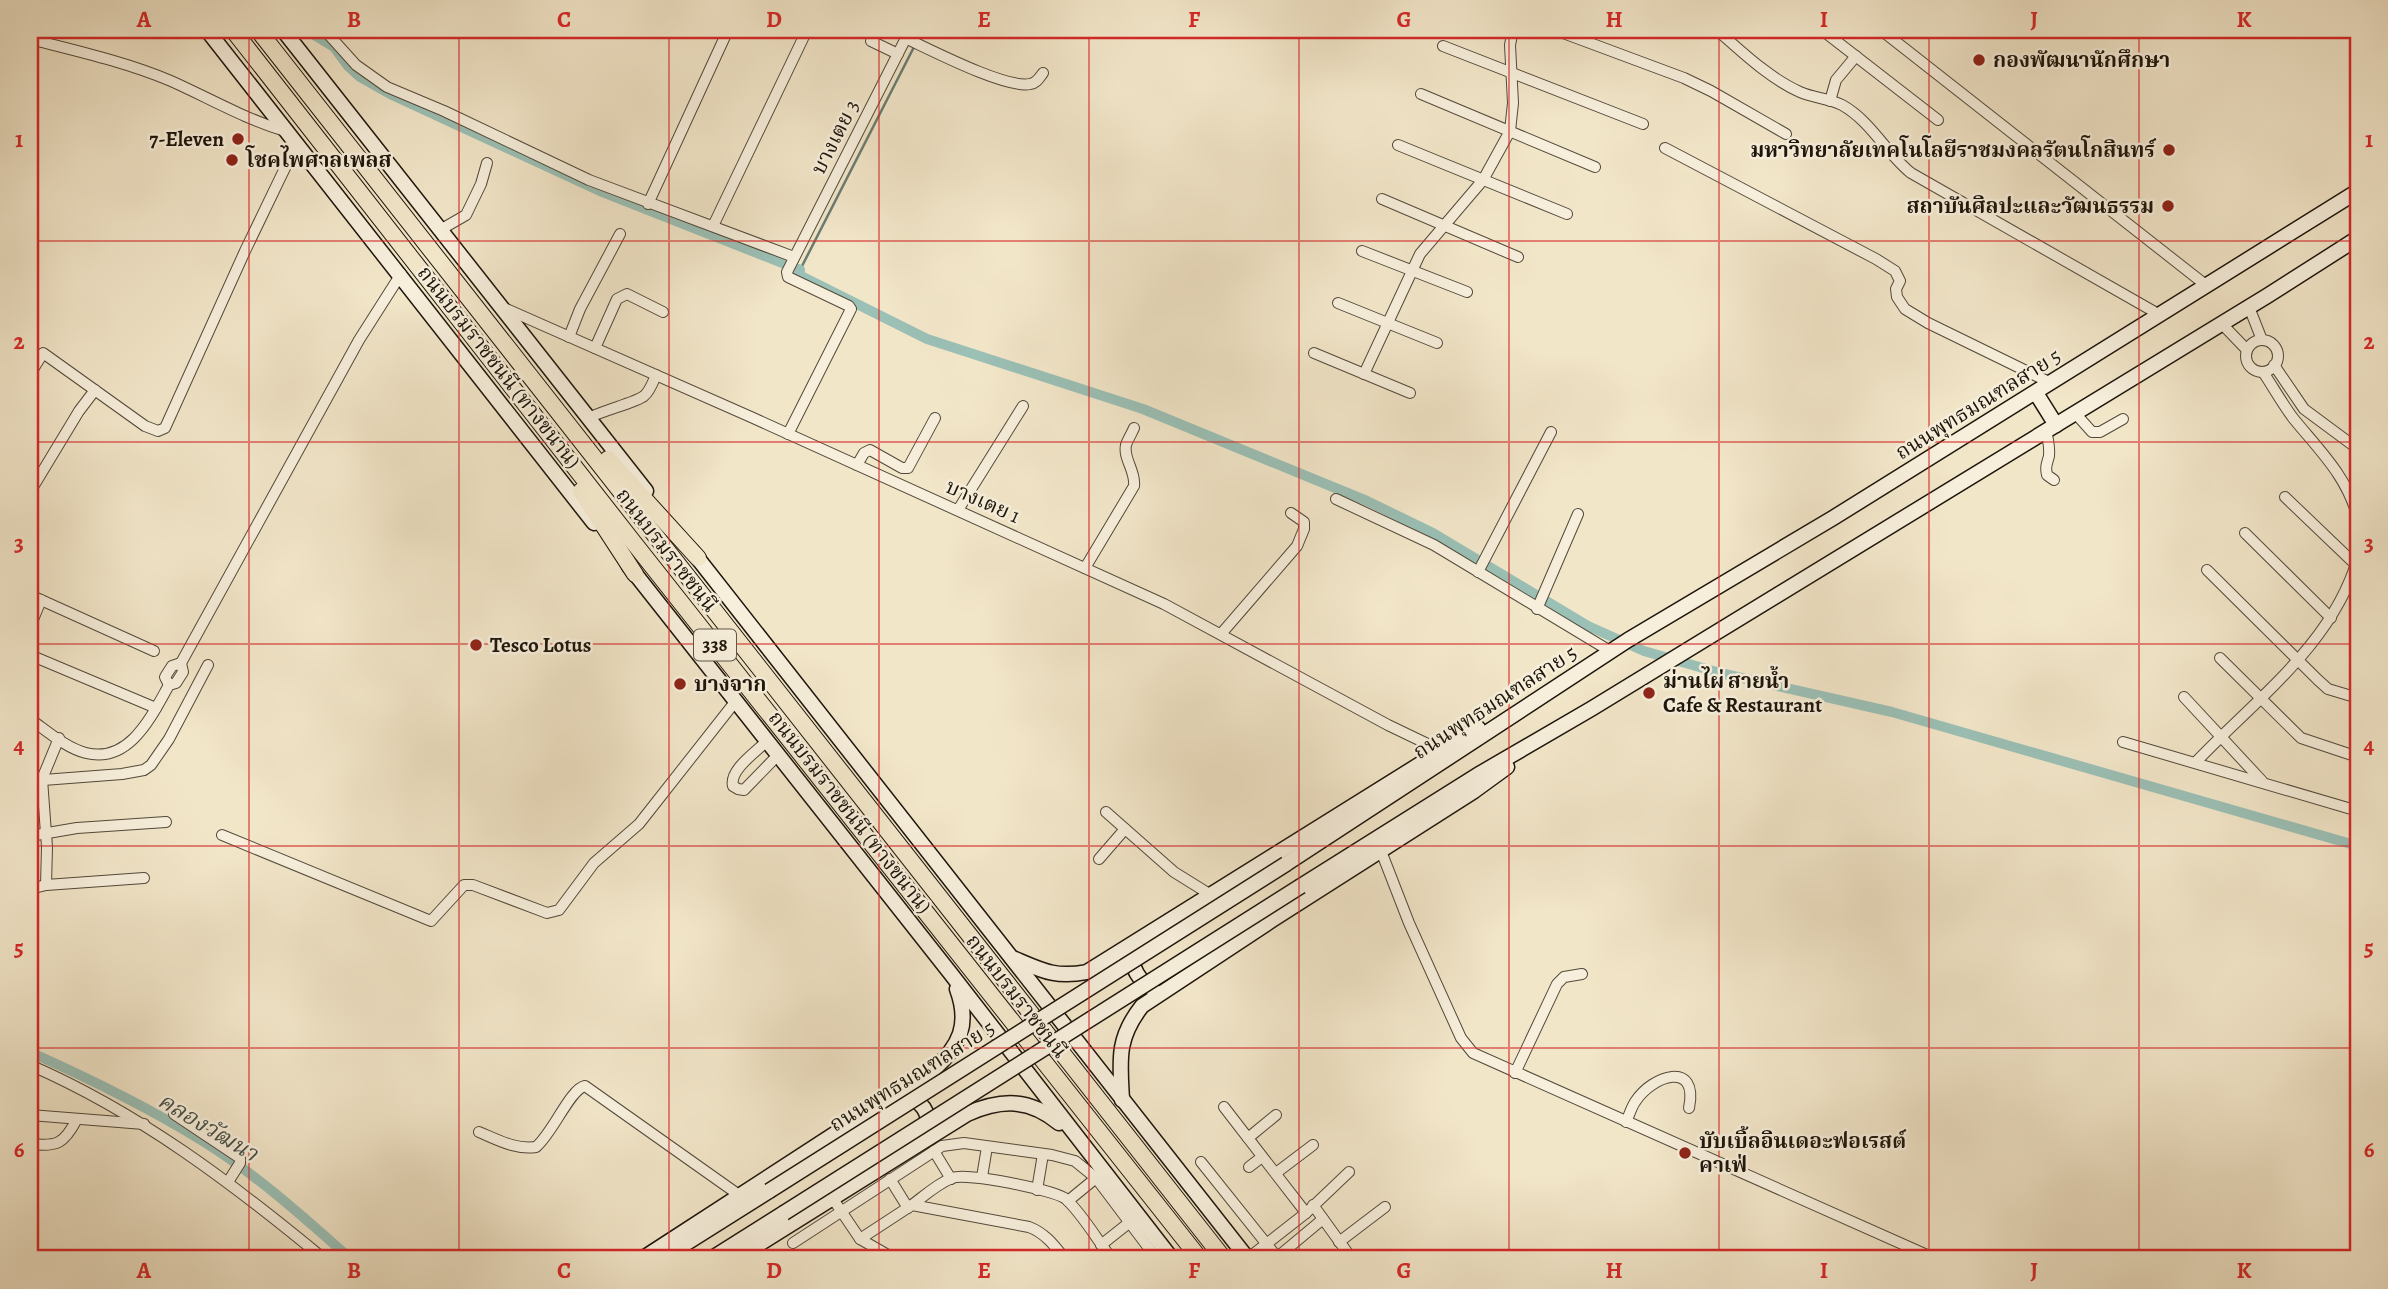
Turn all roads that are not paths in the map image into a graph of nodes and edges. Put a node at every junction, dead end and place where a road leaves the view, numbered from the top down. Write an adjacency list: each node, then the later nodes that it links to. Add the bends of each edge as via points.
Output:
1 (207, 30): 27 (main road, ถนนบรมราชชนนี (ทางขนาน) / 338)
2 (233, 30): 83 (highway, ถนนบรมราชชนนี / 338)
3 (258, 30): 72 (highway, ถนนบรมราชชนนี / 338)
4 (283, 30): 39 (main road, ถนนบรมราชชนนี (ทางขนาน) / 338)
5 (330, 30): 35 (street, via 329,35 350,59 387,87)
6 (728, 30): 35 (street)
7 (807, 30): 38 (street)
8 (1513, 30): 20 (street)
9 (1555, 30): 26 (street, via 1684,78)
10 (1717, 30): 22 (street, via 1782,82)
11 (1822, 30): 18 (street)
12 (1881, 30): 47 (street)
13 (909, 36): 17 (street, บางเตย 3); 19 (street, via 922,46 1018,83 1036,82)
14 (30, 39): 27 (street, via 137,68)
15 (871, 41): 17 (street)
16 (1443, 46): 20 (street)
17 (898, 54): 44 (street, บางเตย 3)
18 (1856, 56): 22 (street, via 1836,80); 23 (street)
19 (1042, 73)
20 (1512, 74): 24 (street); 25 (street)
21 (1421, 94): 25 (street)
22 (1830, 101): 53 (street, via 1841,104 1870,128 1912,173)
23 (1938, 120)
24 (1643, 124)
25 (1510, 131): 31 (street); 32 (street)
26 (1786, 134)
27 (293, 137): 46 (main road, ถนนบรมราชชนนี (ทางขนาน) / 338); 68 (street, via 165,428 153,430)
28 (1398, 145): 32 (street)
29 (1665, 148): 67 (street, via 1876,259 1895,271 1900,281 1897,297 1905,309)
30 (487, 163): 39 (street, via 466,215)
31 (1595, 167)
32 (1483, 180): 36 (street); 37 (street)
33 (2358, 191): 47 (main road, ถนนพุทธมณฑลสาย 5)
34 (1382, 199): 37 (street)
35 (648, 204): 38 (street)
36 (1567, 214)
37 (1443, 225): 43 (street); 45 (street)
38 (713, 226): 44 (street)
39 (440, 230): 50 (main road, ถนนบรมราชชนนี (ทางขนาน) / 338)
40 (620, 234): 56 (street)
41 (2358, 238): 51 (main road)
42 (1362, 251): 45 (street)
43 (1518, 257)
44 (793, 259): 82 (street, บางเตย 3, via 788,277 851,309)
45 (1411, 272): 48 (street); 54 (street)
46 (401, 274): 100 (main road, ถนนบรมราชชนนี (ทางขนาน) / 338); 118 (street, via 359,340 181,663 172,666 166,677 169,685)
47 (2207, 286): 53 (main road, ถนนพุทธมณฑลสาย 5)
48 (1467, 292)
49 (1338, 303): 54 (street)
50 (501, 307): 56 (street, บางเตย 1); 75 (main road, ถนนบรมราชชนนี (ทางขนาน) / 338)
51 (2249, 307): 55 (main road); 57 (street)
52 (663, 312): 59 (street, via 627,294 622,296)
53 (2158, 317): 67 (main road, ถนนพุทธมณฑลสาย 5)
54 (1388, 323): 58 (street); 65 (street)
55 (2222, 324): 60 (street); 73 (main road)
56 (569, 337): 59 (street, บางเตย 1)
57 (2262, 340): 60 (street); 62 (street, via 2276,349)
58 (1437, 343)
59 (594, 348): 66 (street, บางเตย 1)
60 (2247, 350): 63 (street, via 2249,365)
61 (1314, 353): 65 (street)
62 (2274, 365): 63 (street); 74 (street, via 2304,410)
63 (2263, 372): 80 (street)
64 (30, 374): 68 (street, via 43,353)
65 (1364, 374): 69 (street)
66 (656, 375): 75 (street, via 640,398); 82 (street, บางเตย 1)
67 (2051, 383): 70 (main road, ถนนพุทธมณฑลสาย 5)
68 (95, 390): 87 (street)
69 (1410, 393)
70 (2035, 393): 78 (main road); 107 (main road, ถนนพุทธมณฑลสาย 5)
71 (1023, 405): 90 (street)
72 (558, 411): 95 (highway); 206 (highway, ถนนบรมราชชนนี / 338)
73 (2075, 413): 77 (street, via 2092,432); 78 (main road)
74 (2314, 417): 80 (street); 84 (street)
75 (589, 418): 95 (main road, ถนนบรมราชชนนี (ทางขนาน) / 338)
76 (935, 418): 85 (street, via 908,468 870,450)
77 (2123, 419)
78 (2051, 427): 86 (street, via 2045,467); 120 (main road)
79 (1134, 428): 98 (street, via 1126,444 1134,486)
80 (2305, 431): 93 (street, via 2349,490)
81 (1551, 432): 97 (street)
82 (788, 434): 85 (street, บางเตย 1)
83 (550, 436): 100 (highway); 205 (highway, ถนนบรมราชชนนี / 338)
84 (2358, 449)
85 (856, 465): 90 (street, บางเตย 1)
86 (2054, 480)
87 (30, 492)
88 (2285, 497): 96 (street)
89 (1336, 499): 97 (street)
90 (958, 510): 98 (street, บางเตย 1)
91 (1291, 513): 106 (street, via 1304,522 1297,546)
92 (1578, 514): 103 (street)
93 (2358, 519)
94 (2245, 533): 104 (street)
95 (698, 558): 146 (main road, ถนนบรมราชชนนี (ทางขนาน) / 338)
96 (2357, 561): 104 (street, via 2348,590)
97 (1481, 564): 103 (street)
98 (1085, 568): 106 (street, บางเตย 1)
99 (2207, 570): 111 (street)
100 (635, 573): 117 (main road, ถนนบรมราชชนนี (ทางขนาน) / 338)
101 (30, 595): 102 (street)
102 (41, 600): 105 (street); 108 (street)
103 (1541, 602): 107 (street)
104 (2331, 618): 111 (street)
105 (30, 627)
106 (1221, 634): 125 (street, บางเตย 1)
107 (1618, 646): 114 (main road, ถนนพุทธมณฑลสาย 5)
108 (154, 651)
109 (30, 655): 118 (street)
110 (2221, 658): 116 (street)
111 (2297, 659): 115 (street, via 2328,689); 116 (street)
112 (208, 665): 129 (street, via 169,739 144,770)
113 (2184, 697): 121 (street)
114 (1538, 698): 125 (main road); 197 (main road, ถนนพุทธมณฑลสาย 5, bridge, via 1286,864)
115 (2358, 698)
116 (2259, 699): 121 (street); 127 (street, via 2301,738)
117 (735, 702): 123 (main road, ถนนบรมราชชนนี (ทางขนาน) / 338); 137 (street, via 639,824 594,863 559,910 547,913 464,885 431,921)
118 (156, 708): 122 (street, via 132,741 109,752 85,753)
119 (30, 719): 122 (street)
120 (1564, 725): 139 (main road); 198 (main road, bridge)
121 (2221, 736): 128 (street); 131 (street)
122 (59, 738): 129 (street)
123 (767, 741): 126 (main road, ถนนบรมราชชนนี (ทางขนาน) / 338); 126 (street, via 737,771 733,786 744,790)
124 (2123, 742): 128 (street)
125 (1440, 750): 144 (main road)
126 (778, 755): 147 (main road, ถนนบรมราชชนนี (ทางขนาน) / 338)
127 (2358, 757)
128 (2196, 762): 131 (street)
129 (42, 779): 130 (street); 136 (street)
130 (30, 781)
131 (2262, 782): 132 (street)
132 (2358, 811)
133 (1106, 812): 135 (street)
134 (166, 822): 136 (street)
135 (1125, 829): 140 (street); 144 (street, via 1174,872)
136 (46, 833): 138 (street); 142 (street)
137 (222, 835)
138 (30, 836)
139 (1381, 851): 149 (main road); 151 (street, via 1461,1038 1473,1054)
140 (1099, 859)
141 (144, 878): 142 (street)
142 (46, 885): 143 (street)
143 (30, 888)
144 (1211, 895): 145 (main road)
145 (1145, 936): 146 (main road, via 1087,972 1051,974); 149 (main road, via 1132,958 1134,967 1152,989)
146 (1013, 959): 153 (main road, ถนนบรมราชชนนี (ทางขนาน) / 338)
147 (951, 974): 152 (main road, via 963,1016 956,1044 933,1070); 163 (main road, ถนนบรมราชชนนี (ทางขนาน) / 338)
148 (1582, 974): 151 (street, via 1564,977 1557,984)
149 (1168, 987): 153 (main road, via 1142,1006 1122,1040)
150 (30, 1065): 161 (street)
151 (1515, 1073): 160 (street)
152 (900, 1091): 167 (main road, via 926,1110); 181 (main road)
153 (1122, 1100): 207 (main road, ถนนบรมราชชนนี (ทางขนาน) / 338)
154 (1224, 1107): 164 (street)
155 (1689, 1108): 160 (street, via 1688,1083 1669,1076 1640,1095)
156 (174, 1114): 177 (street, via 237,1154 240,1164)
157 (30, 1115): 159 (street)
158 (1276, 1115): 164 (street)
159 (77, 1119): 161 (street); 165 (street, via 60,1143)
160 (1626, 1122): 209 (street)
161 (144, 1124): 177 (street)
162 (479, 1132): 181 (street, via 507,1144 536,1147 550,1133 574,1092 585,1086)
163 (1074, 1134): 167 (main road, via 1034,1106 1003,1104 967,1114); 204 (main road, ถนนบรมราชชนนี (ทางขนาน) / 338)
164 (1248, 1138): 170 (street)
165 (30, 1144)
166 (1313, 1145): 174 (street)
167 (929, 1147): 168 (street, via 951,1143); 178 (street); 179 (street); 183 (main road)
168 (987, 1147): 169 (street); 175 (street)
169 (1043, 1154): 176 (street, via 1075,1161); 180 (street)
170 (1262, 1157): 172 (street); 174 (street)
171 (1201, 1161): 192 (street)
172 (1249, 1167)
173 (1349, 1172): 186 (street)
174 (1276, 1173): 186 (street)
175 (982, 1177): 179 (street); 180 (street)
176 (1096, 1178): 182 (street); 188 (street)
177 (230, 1179): 195 (street)
178 (890, 1179): 183 (street); 184 (street)
179 (950, 1179): 184 (street)
180 (1037, 1190): 182 (street)
181 (739, 1195): 196 (main road)
182 (1068, 1200): 193 (street)
183 (837, 1205): 189 (street); 191 (street); 199 (main road)
184 (910, 1207): 189 (street); 201 (street, via 1040,1231)
185 (1385, 1207): 190 (street)
186 (1310, 1209): 187 (street); 192 (street)
187 (1323, 1219): 190 (street); 194 (street)
188 (1130, 1222): 193 (street); 203 (street)
189 (860, 1239): 200 (street)
190 (1339, 1242): 208 (street)
191 (793, 1243)
192 (1267, 1244): 194 (street); 207 (street)
193 (1101, 1245): 202 (street)
194 (1276, 1258)
195 (324, 1259)
196 (642, 1259)
197 (661, 1259)
198 (711, 1259)
199 (735, 1259)
200 (895, 1259)
201 (1065, 1259)
202 (1112, 1259)
203 (1157, 1259)
204 (1172, 1259)
205 (1200, 1259)
206 (1224, 1259)
207 (1248, 1259)
208 (1352, 1259)
209 (1936, 1259)

